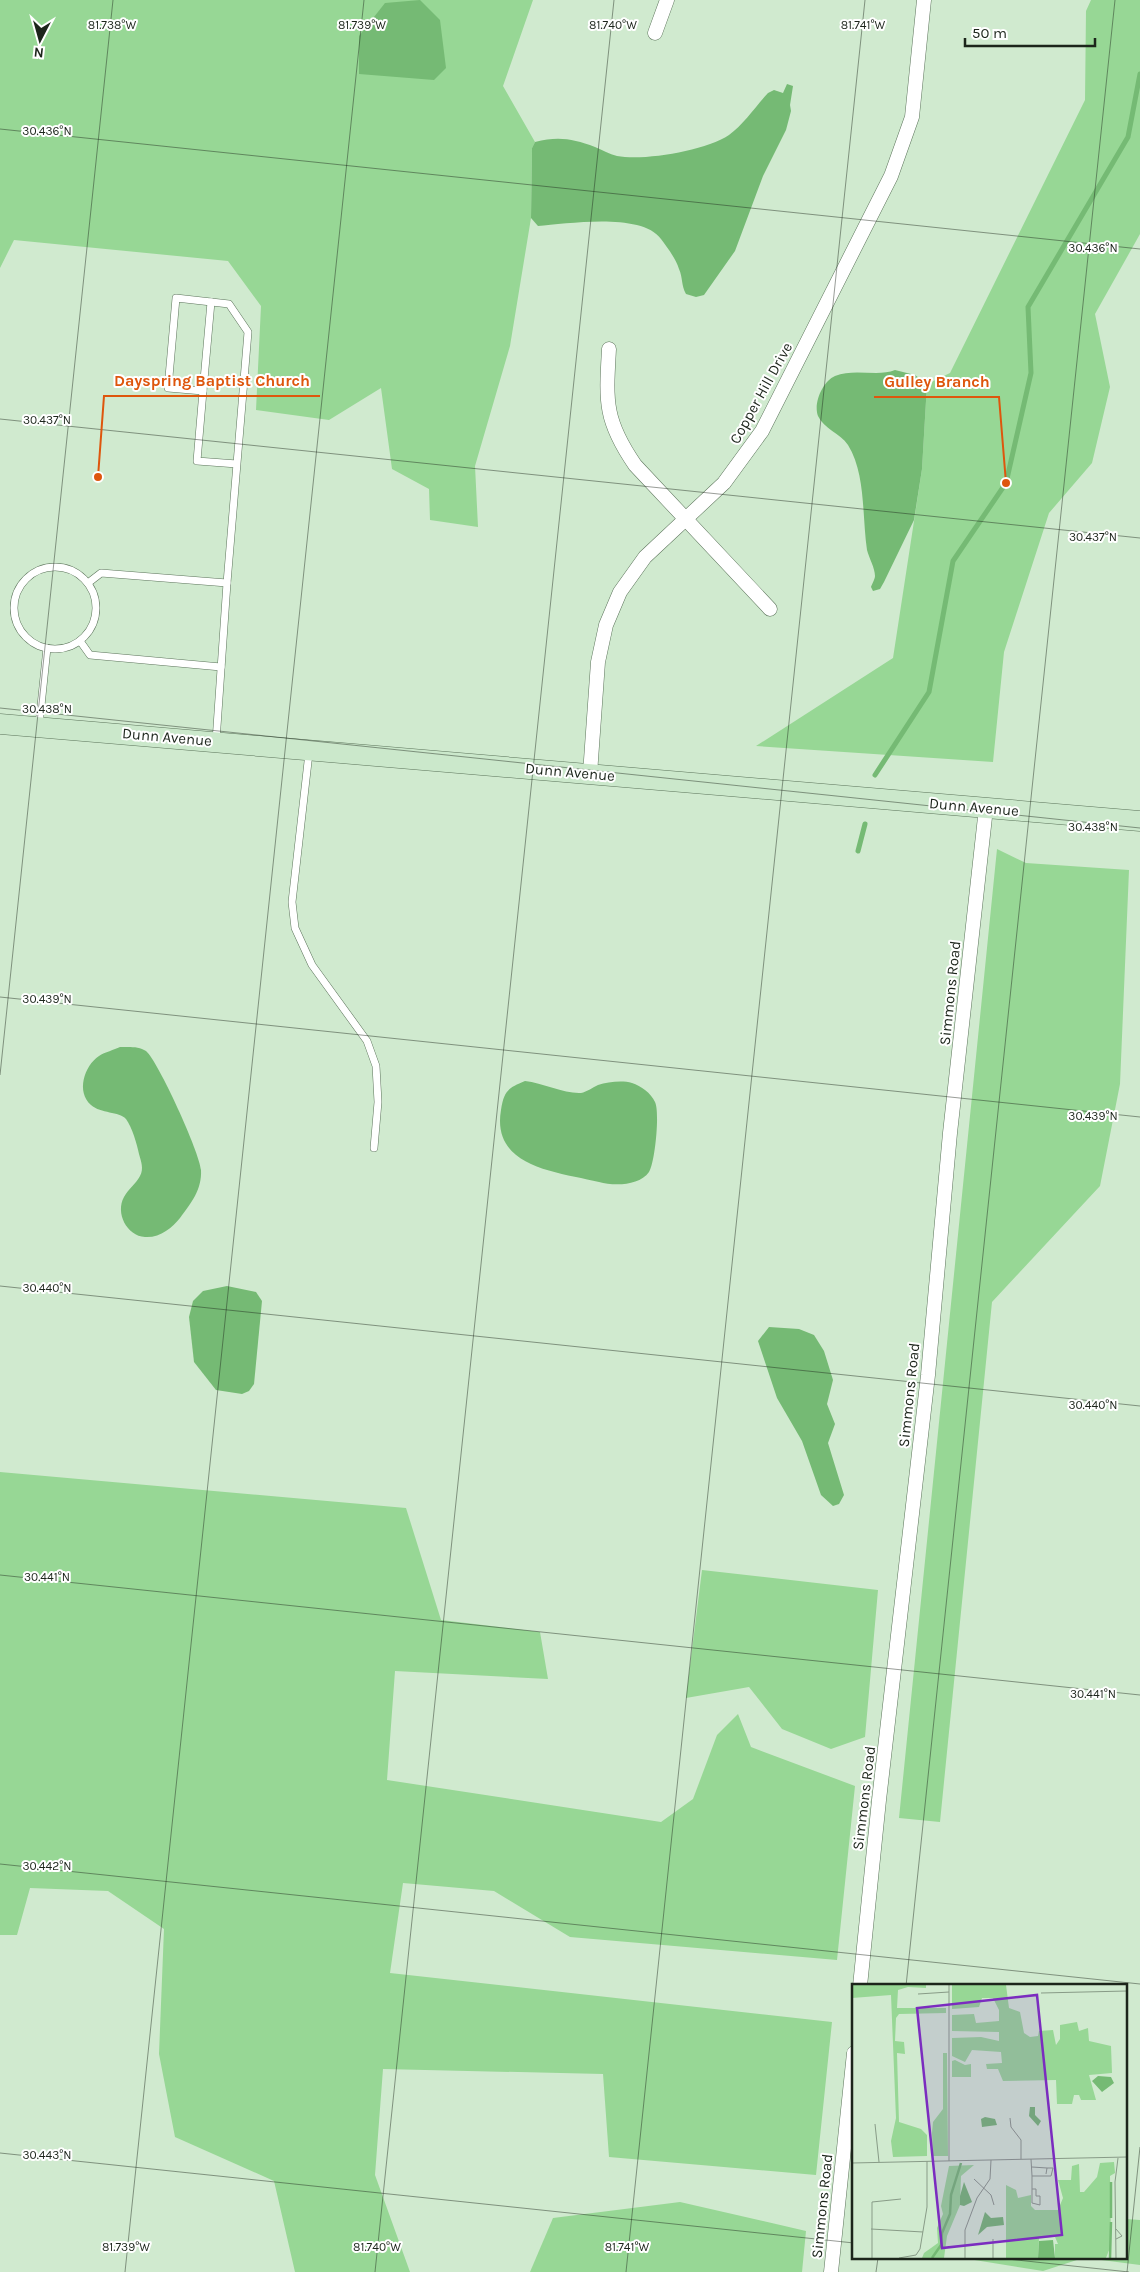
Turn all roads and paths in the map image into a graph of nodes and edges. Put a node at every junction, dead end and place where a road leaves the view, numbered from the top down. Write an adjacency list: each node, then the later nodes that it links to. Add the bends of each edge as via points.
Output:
1 (667, 0): 3 (street)
2 (924, 0): 8 (street, Copper Hill Drive, via 912,117 892,176 762,431 724,483)
3 (656, 33)
4 (211, 302): 6 (lane); 6 (lane, via 176,298 168,388); 7 (lane, via 229,304 248,332)
5 (610, 349): 8 (street, via 608,410 614,430 635,465)
6 (203, 391): 7 (lane, via 197,461)
7 (237, 464): 10 (lane)
8 (684, 519): 11 (street); 19 (street, Copper Hill Drive, via 645,557 620,592 606,625 598,662)
9 (88, 583): 10 (lane, via 101,574); 12 (lane, via 94,594 95,620); 13 (lane, via 77,573 49,567 30,576 16,592 14,614 22,633 31,642)
10 (227, 584): 14 (lane)
11 (770, 609)
12 (80, 641): 13 (lane, via 56,650); 14 (lane, via 90,655)
13 (47, 648): 16 (lane)
14 (221, 667): 17 (lane)
15 (0, 724): 16 (main road, Dunn Avenue)
16 (39, 727): 17 (main road, Dunn Avenue)
17 (216, 741): 18 (main road, Dunn Avenue)
18 (309, 750): 19 (main road, Dunn Avenue); 22 (lane, via 292,902 295,928 312,964 367,1041 376,1066 378,1102)
19 (590, 774): 20 (main road, Dunn Avenue)
20 (986, 808): 21 (main road, Dunn Avenue); 23 (street, Simmons Road, via 950,1133 928,1375)
21 (1140, 821)
22 (374, 1148)
23 (860, 1984)
24 (852, 2072): 25 (street, Simmons Road)
25 (831, 2272)

